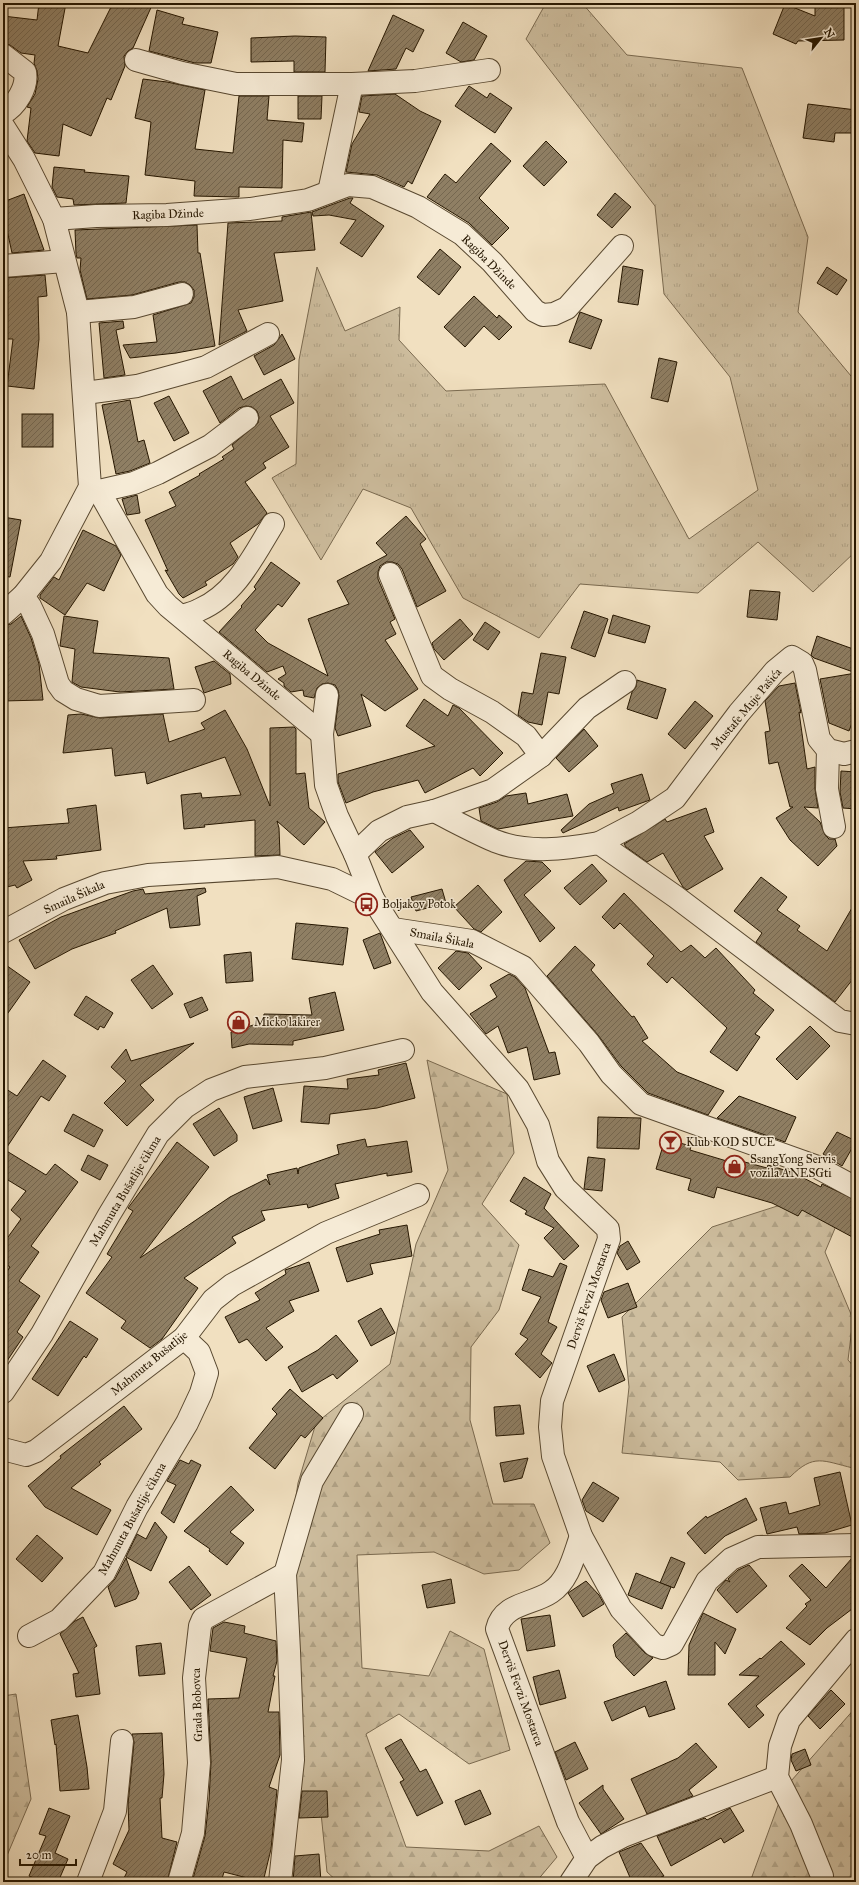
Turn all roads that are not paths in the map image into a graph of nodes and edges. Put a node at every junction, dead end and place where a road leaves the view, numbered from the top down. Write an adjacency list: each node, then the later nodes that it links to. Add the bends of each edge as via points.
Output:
1 (3, 56): 5 (street, via 25,72 26,79 18,99)
2 (136, 60): 4 (street, via 236,84)
3 (489, 70): 4 (street, via 415,81)
4 (352, 84): 7 (street)
5 (3, 113)
6 (3, 126): 8 (street, Ragiba Džinde, via 24,159)
7 (328, 192): 8 (street, Ragiba Džinde, via 308,200 250,209); 9 (street, Ragiba Džinde, via 348,185 372,187 418,207 462,234 492,262 535,311 543,315 554,314 567,308)
8 (54, 219): 10 (street, Ragiba Džinde)
9 (622, 246)
10 (64, 261): 11 (street); 13 (street, Ragiba Džinde)
11 (3, 266)
12 (182, 294): 13 (street, via 134,307)
13 (78, 312): 15 (street, Ragiba Džinde)
14 (268, 334): 15 (street, via 206,367 137,386)
15 (84, 393): 17 (street, Ragiba Džinde)
16 (247, 418): 17 (street, via 210,446 134,483)
17 (94, 489): 20 (street, via 51,561); 22 (street, Ragiba Džinde, via 158,594 168,606)
18 (273, 524): 22 (street, via 236,580 216,600 200,610)
19 (390, 574): 29 (street, via 432,676 526,736)
20 (23, 596): 21 (street); 25 (street, via 43,634 58,684 63,691 76,699 99,706)
21 (3, 614)
22 (182, 616): 26 (street, Ragiba Džinde)
23 (625, 682): 29 (street, via 587,708)
24 (327, 695): 26 (street)
25 (194, 700)
26 (322, 734): 33 (street, via 326,785)
27 (828, 750): 28 (street, via 844,754); 31 (street, via 827,789); 32 (street, Mustafe Muje Pašića, via 819,739 805,670 802,663 792,657 775,671 739,713 675,798 639,822)
28 (856, 751)
29 (541, 756): 30 (street, via 493,790)
30 (434, 811): 32 (street, Mustafe Muje Pašića, via 496,841 521,847 549,850); 33 (street, via 407,817 379,831)
31 (834, 827)
32 (599, 843): 37 (street, via 676,897 840,1021)
33 (355, 854): 34 (street)
34 (373, 899): 35 (street, Smaila Šikala); 36 (street, Smaila Šikala, via 332,880 278,866 148,875 105,882 64,899)
35 (393, 929): 39 (street, Smaila Šikala, via 472,941 523,967 589,1043 611,1074 641,1104 816,1166); 45 (street, Derviš Fevzi Mostarca, via 432,992 518,1089 538,1125 548,1161 565,1188 608,1229 609,1239 551,1407 553,1456)
36 (3, 932)
37 (856, 1024)
38 (403, 1050): 42 (street, Mahmuta Bušatlije čikma, via 325,1068 245,1077 211,1090 185,1107 158,1134 42,1334)
39 (856, 1188)
40 (418, 1195): 41 (street, Mahmuta Bušatlije, via 326,1233 232,1286 213,1300)
41 (184, 1338): 44 (street, Mahmuta Bušatlije, via 36,1451 26,1455); 48 (street, Mahmuta Bušatlije čikma, via 199,1352 207,1373 187,1423 137,1507 104,1574 59,1620)
42 (3, 1392)
43 (352, 1414): 47 (street, via 312,1481)
44 (3, 1449)
45 (581, 1536): 46 (street, Derviš Fevzi Mostarca, via 621,1609 654,1645 663,1648 672,1644 707,1581 731,1559 758,1547); 52 (street, Derviš Fevzi Mostarca, via 564,1578 551,1592 506,1613 497,1629 568,1822)
46 (856, 1545)
47 (285, 1574): 54 (street, Grada Bobovca, via 203,1619 200,1626 194,1678 199,1763 193,1833); 55 (street, via 293,1760)
48 (29, 1636)
49 (856, 1640): 51 (street, via 789,1720 780,1746)
50 (122, 1741): 53 (street, via 115,1811)
51 (777, 1776): 52 (street, via 623,1836); 57 (street, via 801,1824 822,1876)
52 (587, 1858): 56 (street)
53 (88, 1882)
54 (179, 1882)
55 (280, 1882)
56 (571, 1882)
57 (822, 1882)

